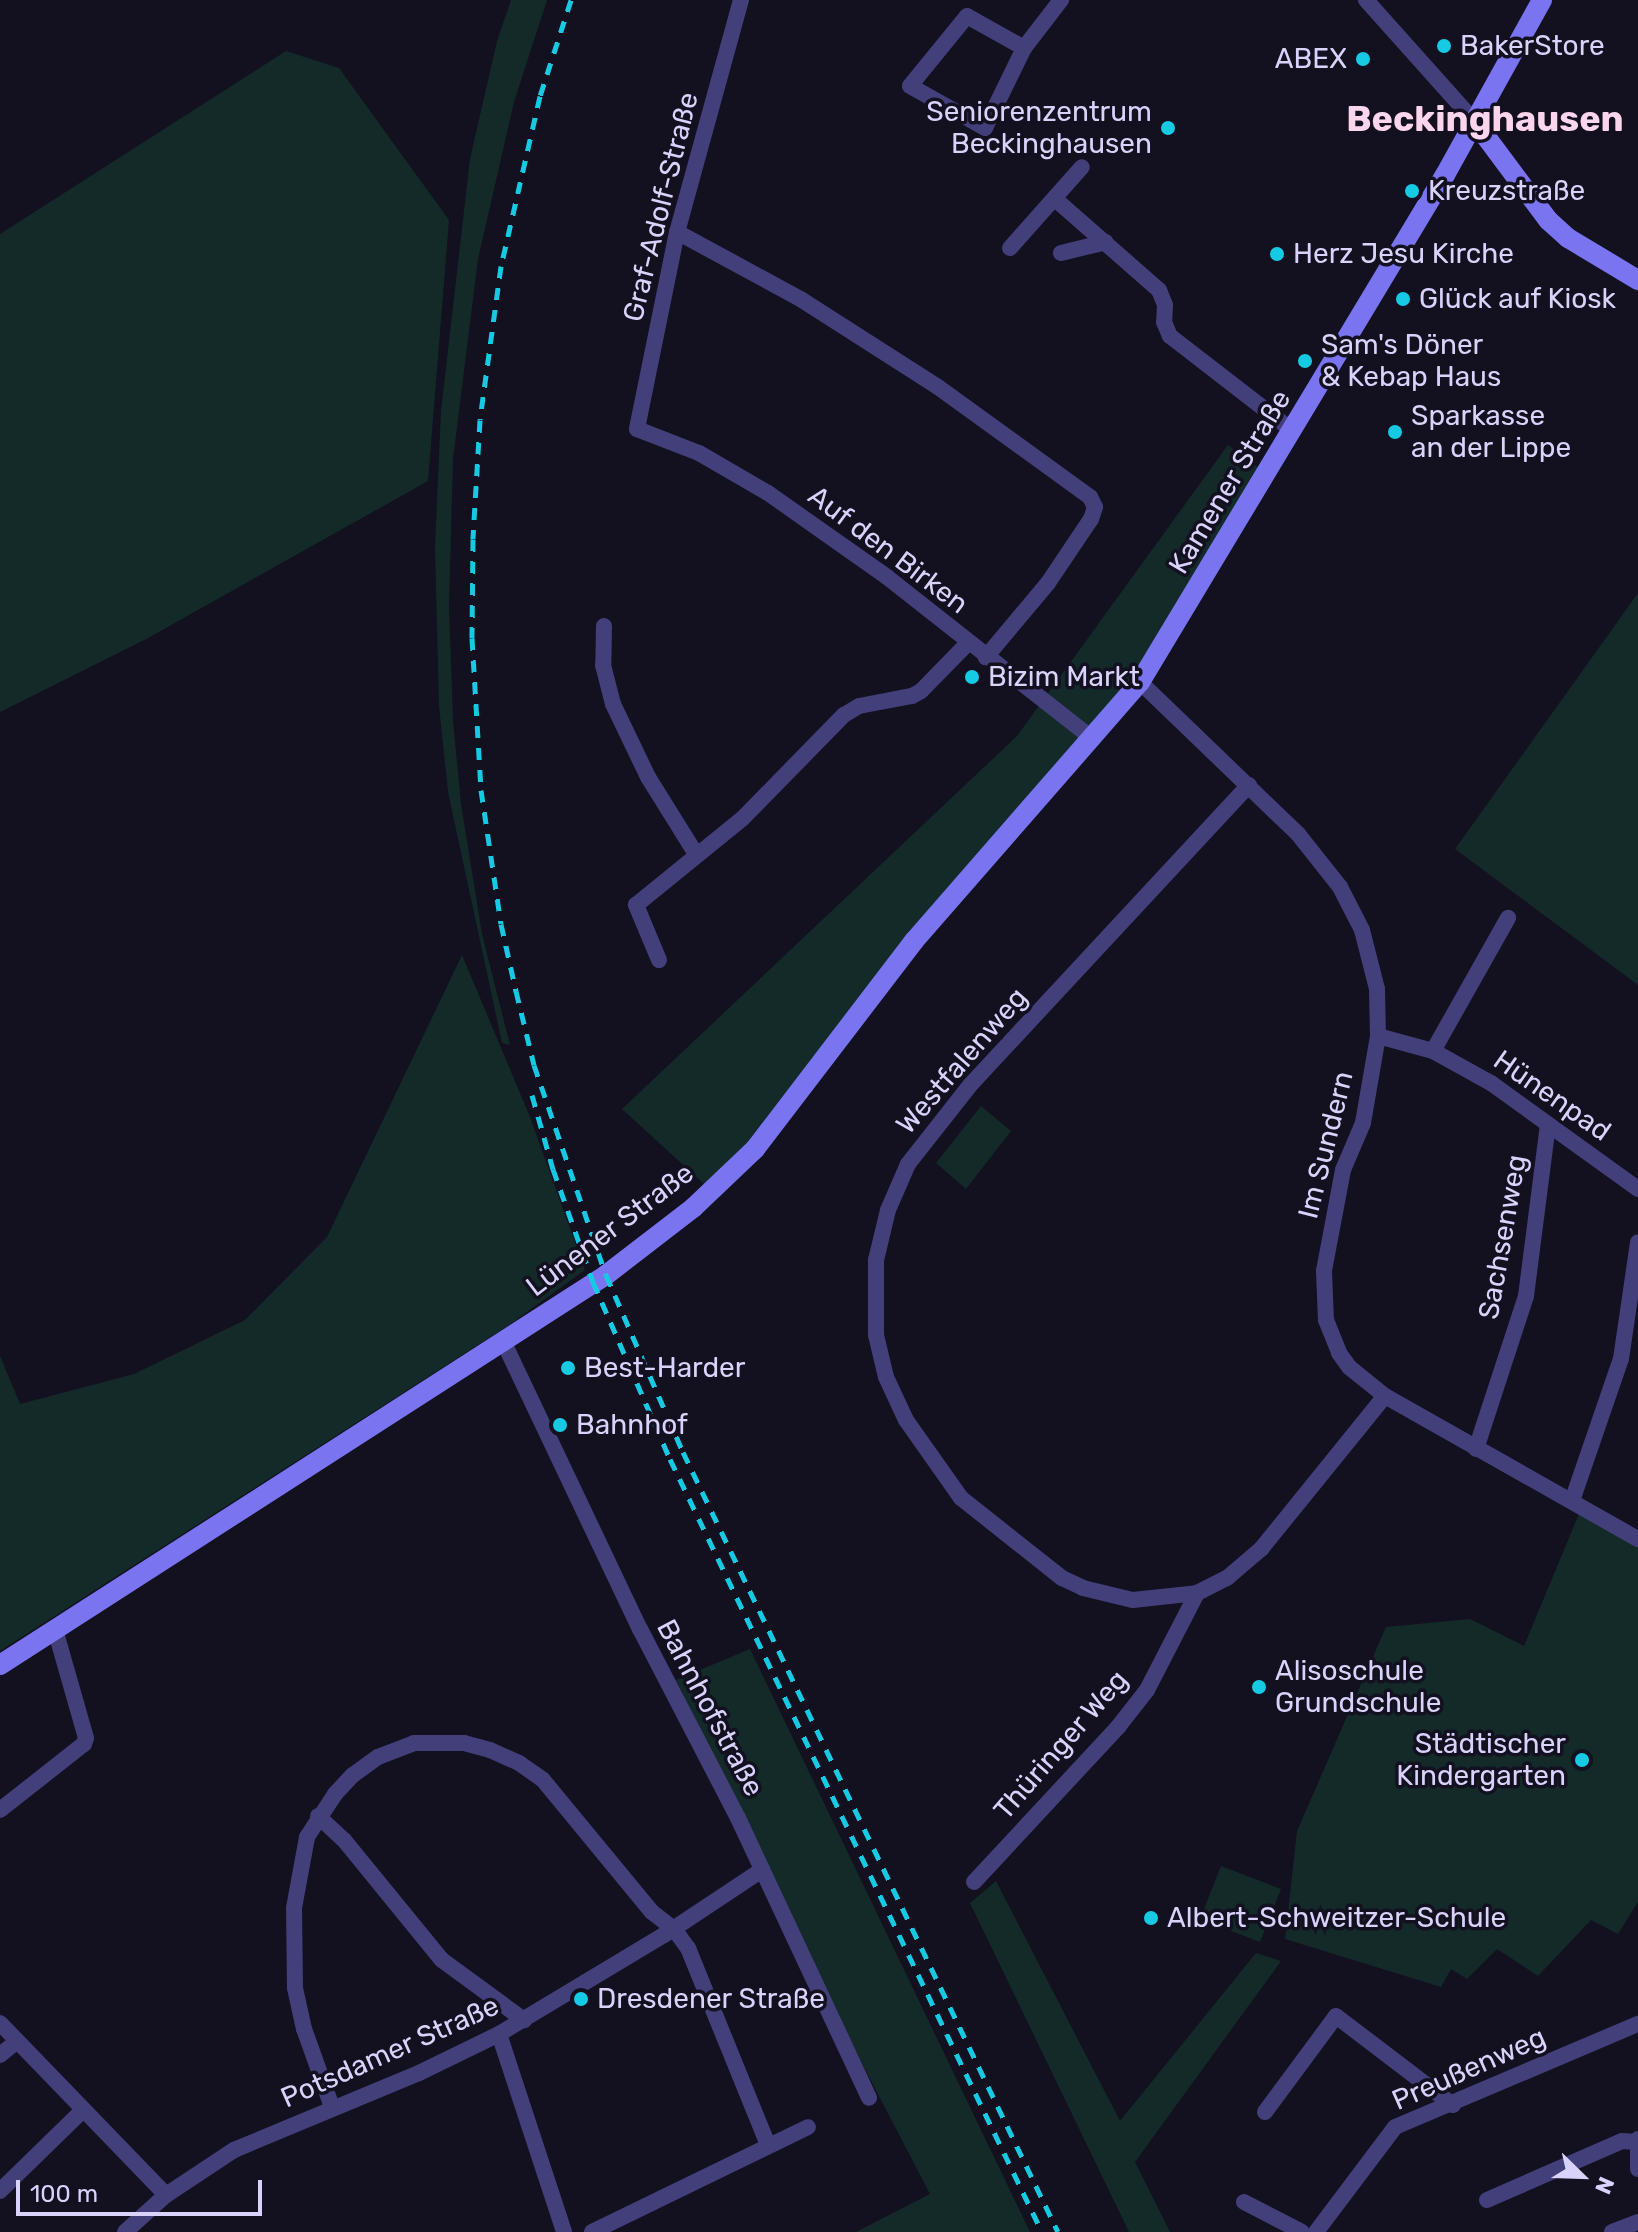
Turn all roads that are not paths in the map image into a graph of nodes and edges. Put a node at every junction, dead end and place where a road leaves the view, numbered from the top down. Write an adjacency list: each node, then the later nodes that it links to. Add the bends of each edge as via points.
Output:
1 (741, 0): 9 (street, Graf-Adolf-Straße)
2 (1061, 0): 5 (street)
3 (1366, 0): 6 (street)
4 (1542, 0): 6 (main road, Kamener Straße)
5 (1024, 48): 5 (street, via 985,128 910,86 967,16)
6 (1475, 122): 13 (main road, via 1548,220); 15 (main road, Kamener Straße)
7 (1082, 167): 8 (street)
8 (1055, 199): 10 (street); 11 (street)
9 (677, 232): 14 (street, Graf-Adolf-Straße); 19 (street, via 802,300 926,379 1090,497 1095,507 1091,519 1048,583)
10 (1106, 242): 12 (street); 15 (street, via 1159,290 1170,336)
11 (1010, 248)
12 (1061, 253)
13 (1638, 280)
14 (637, 429): 18 (street, Auf den Birken, via 699,453 768,493 887,577)
15 (1293, 431): 16 (main road, Kamener Straße)
16 (1181, 618): 20 (main road, Lünener Straße)
17 (604, 626): 23 (street, via 603,665 613,704 648,777)
18 (968, 643): 19 (street, Auf den Birken); 23 (street, via 921,691 859,706 844,715 742,819)
19 (986, 657): 21 (street, Auf den Birken)
20 (1140, 682): 21 (main road, Lünener Straße); 22 (street, Im Sundern)
21 (1093, 739): 31 (main road, Lünener Straße, via 914,941 737,1167 637,1252)
22 (1249, 785): 26 (street, Im Sundern, via 1318,857 1351,907 1374,977); 36 (street, Westfalenweg, via 930,1133 908,1164 888,1210 876,1260 876,1335 886,1377 906,1420 961,1498 1046,1566 1083,1588 1133,1600)
23 (696, 854): 25 (street, via 636,905)
24 (1508, 918): 27 (street)
25 (659, 960)
26 (1378, 1036): 27 (street, Hünenpad); 32 (street, Im Sundern, via 1363,1123 1343,1170 1323,1302 1331,1336 1349,1367)
27 (1433, 1051): 28 (street, Hünenpad, via 1491,1083)
28 (1548, 1124): 29 (street, Hünenpad); 33 (street, Sachsenweg, via 1526,1296)
29 (1638, 1189)
30 (1638, 1242): 34 (street, via 1621,1359)
31 (504, 1343): 37 (main road, Lünener Straße); 41 (street, Bahnhofstraße)
32 (1385, 1396): 33 (street, Im Sundern); 36 (street, Westfalenweg, via 1261,1549 1227,1578)
33 (1476, 1449): 34 (street, Im Sundern)
34 (1572, 1501): 35 (street, Im Sundern)
35 (1638, 1539)
36 (1197, 1593): 42 (street, Thüringer Weg, via 1147,1690)
37 (55, 1629): 38 (main road, Lünener Straße); 39 (street, via 86,1738)
38 (0, 1665)
39 (0, 1810)
40 (318, 1816): 43 (street, via 353,1775 378,1757 414,1743 490,1750 543,1780 652,1912); 44 (street, via 344,1840 442,1960); 52 (street, via 298,1873 292,1944 304,2029)
41 (762, 1870): 43 (street, Potsdamer Straße); 50 (street, Bahnhofstraße)
42 (974, 1882)
43 (674, 1929): 44 (street, Potsdamer Straße); 57 (street, via 688,1948)
44 (524, 2020): 47 (street, Potsdamer Straße)
45 (0, 2023): 48 (street)
46 (1638, 2024): 51 (street, Preußenweg)
47 (499, 2034): 52 (street, Potsdamer Straße); 65 (street)
48 (17, 2041): 49 (street); 53 (street)
49 (0, 2055)
50 (869, 2098)
51 (1453, 2105): 54 (street, via 1336,2016); 68 (street, Preußenweg, via 1395,2127)
52 (332, 2107): 60 (street, Potsdamer Straße, via 234,2150)
53 (83, 2110): 59 (street); 60 (street)
54 (1265, 2112)
55 (808, 2127): 57 (street)
56 (1637, 2141): 58 (street); 61 (street, via 1622,2141)
57 (768, 2145): 66 (street)
58 (1638, 2169)
59 (0, 2191)
60 (166, 2195): 64 (street, Potsdamer Straße)
61 (1487, 2200)
62 (1244, 2202): 67 (street)
63 (1638, 2222): 69 (street)
64 (125, 2232)
65 (564, 2232)
66 (592, 2232)
67 (1302, 2232)
68 (1316, 2232)
69 (1612, 2232)

